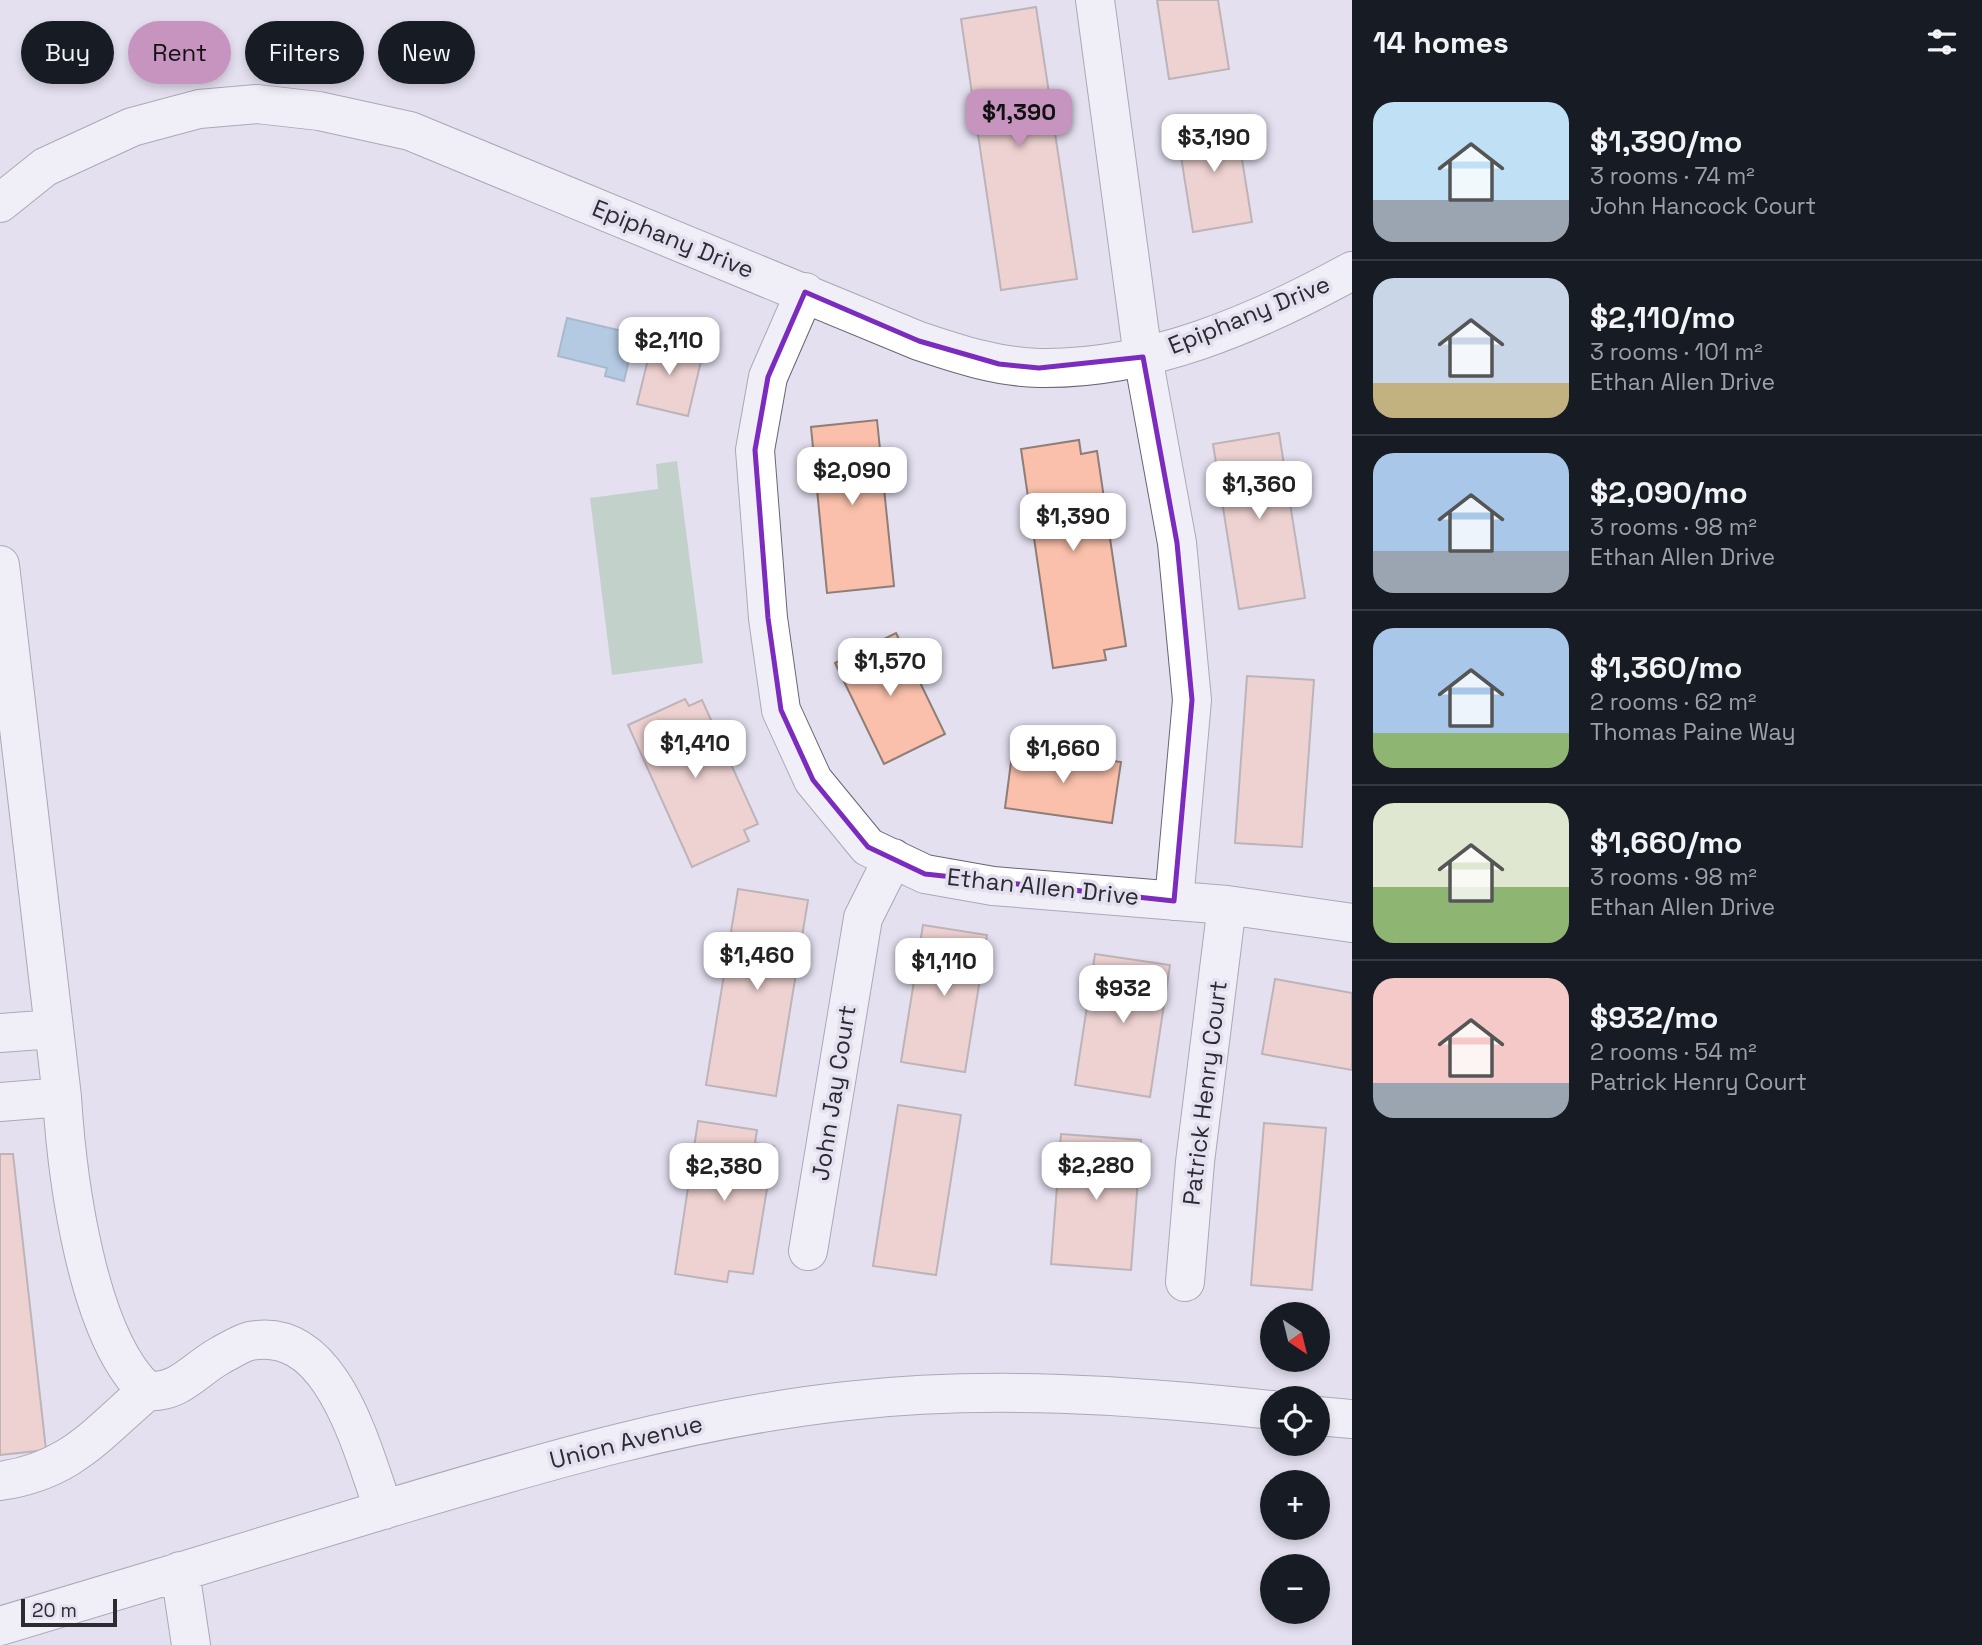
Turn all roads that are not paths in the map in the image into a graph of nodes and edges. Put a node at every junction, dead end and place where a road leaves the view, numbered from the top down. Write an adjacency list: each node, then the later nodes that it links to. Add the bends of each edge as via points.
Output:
1 (1095, 0): 5 (street)
2 (0, 203): 4 (street, Epiphany Drive, via 45,167 132,127 211,108 257,104 319,111 410,131)
3 (1352, 271): 5 (street, Epiphany Drive, via 1286,306 1199,341)
4 (805, 292): 5 (street, Epiphany Drive, via 919,341 999,364 1039,368); 7 (street, Ethan Allen Drive, via 768,377 755,450 780,710 813,780 868,846)
5 (1143, 357): 8 (street, via 1177,542 1192,700)
6 (0, 565): 11 (street)
7 (893, 858): 8 (street, Ethan Allen Drive, via 925,874 993,886); 15 (street, John Jay Court, via 863,918)
8 (1174, 901): 9 (street, Ethan Allen Drive)
9 (1227, 905): 10 (street, Ethan Allen Drive); 16 (street, Patrick Henry Court)
10 (1352, 923)
11 (54, 1029): 12 (street); 13 (street)
12 (0, 1033)
13 (62, 1097): 14 (street); 17 (street, via 65,1146 100,1313 121,1361)
14 (0, 1102)
15 (808, 1251)
16 (1185, 1282)
17 (147, 1391): 21 (street, via 65,1462 32,1476); 22 (street, via 176,1387 218,1356 250,1341 281,1342 306,1352 327,1374 350,1418)
18 (1260, 1409): 22 (street, Union Avenue, via 1026,1390 848,1401 703,1423 565,1455)
19 (1330, 1417): 20 (street)
20 (1352, 1419)
21 (0, 1480)
22 (384, 1510): 23 (street, Union Avenue)
23 (180, 1571): 24 (street, Union Avenue); 25 (street)
24 (0, 1626)
25 (191, 1645)

